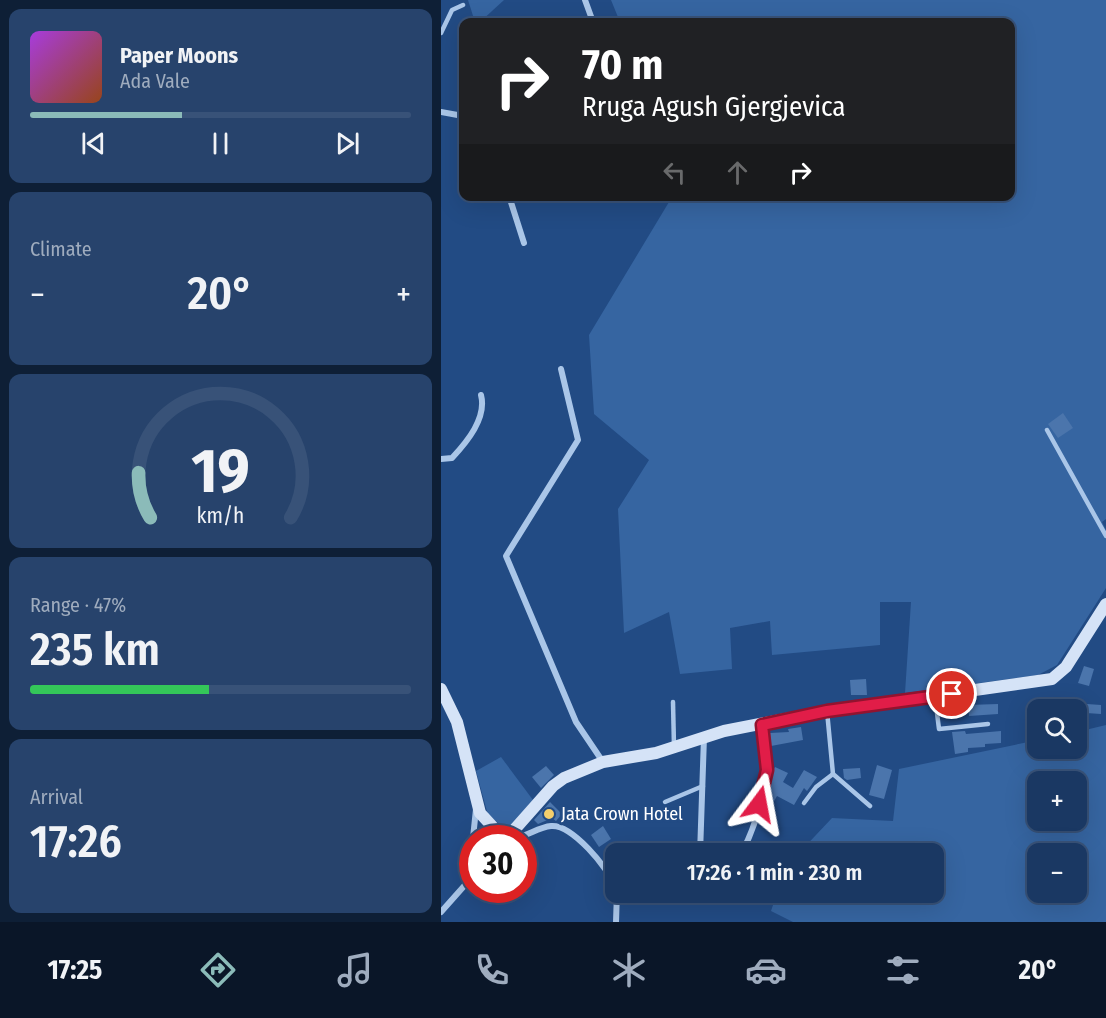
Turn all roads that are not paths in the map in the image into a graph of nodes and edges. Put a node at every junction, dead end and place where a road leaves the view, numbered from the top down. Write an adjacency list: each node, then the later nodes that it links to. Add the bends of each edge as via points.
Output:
1 (585, 0): 3 (street)
2 (463, 5): 4 (lane, via 451,10)
3 (592, 18)
4 (441, 33)
5 (441, 112): 6 (street)
6 (459, 115)
7 (511, 201): 8 (street)
8 (524, 243)
9 (561, 369): 23 (street, via 578,440 506,556 576,722)
10 (481, 395): 12 (street, via 482,409 472,433 452,458)
11 (1047, 430): 13 (lane)
12 (441, 459)
13 (1106, 536)
14 (1106, 604): 16 (main road, via 1066,667 1052,679)
15 (441, 689): 26 (main road, via 457,722)
16 (935, 697): 18 (main road); 19 (lane, via 939,729)
17 (673, 702): 22 (lane)
18 (827, 711): 20 (main road); 24 (lane)
19 (988, 724)
20 (762, 725): 21 (main road); 35 (street, via 767,770)
21 (704, 736): 22 (main road); 25 (street)
22 (674, 747): 23 (main road)
23 (603, 762): 32 (main road, via 553,786)
24 (833, 774): 28 (lane); 29 (lane)
25 (703, 786): 27 (lane); 34 (street)
26 (476, 802): 30 (street); 31 (main road)
27 (665, 802)
28 (804, 803)
29 (870, 806)
30 (474, 825)
31 (491, 825)
32 (517, 825)
33 (537, 831): 36 (street, via 552,826 563,828)
34 (700, 843)
35 (746, 843)
36 (605, 869)
37 (459, 891): 39 (street)
38 (617, 903): 40 (street)
39 (441, 912)
40 (616, 922)

